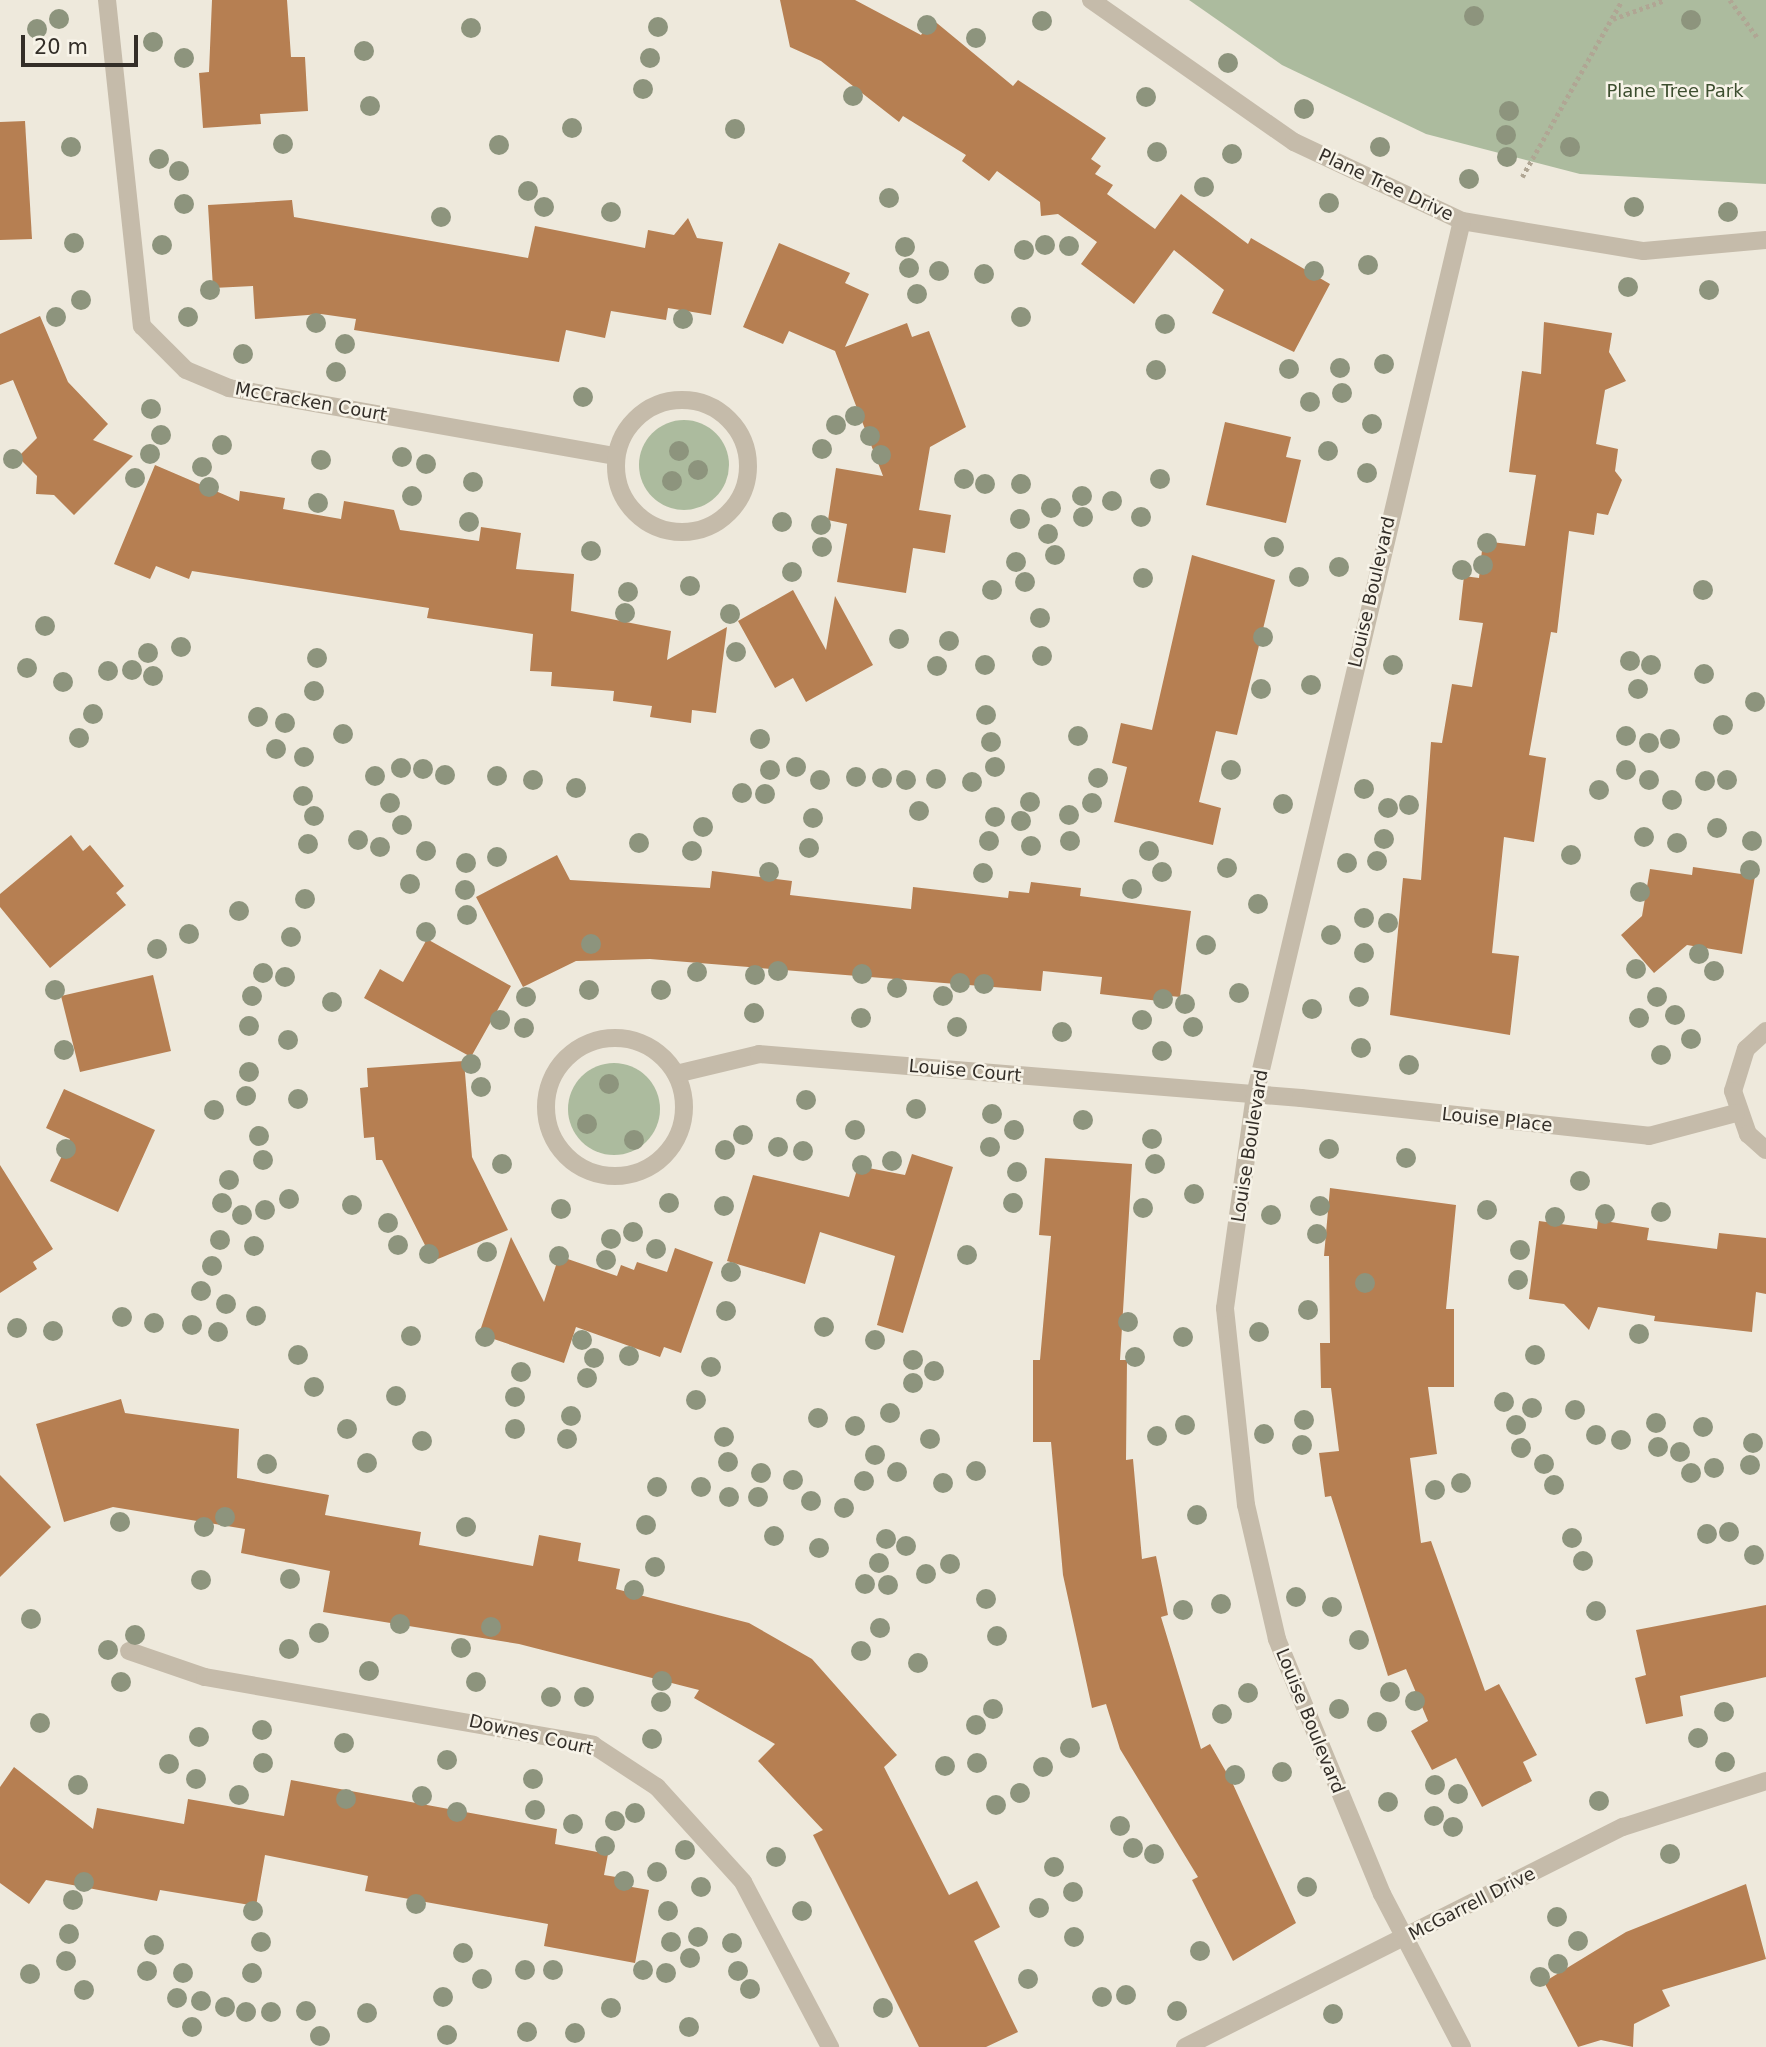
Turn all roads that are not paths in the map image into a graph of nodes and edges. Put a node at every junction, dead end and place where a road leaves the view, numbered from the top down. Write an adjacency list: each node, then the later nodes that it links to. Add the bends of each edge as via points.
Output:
1 (107, 0): 5 (street, McCracken Court, via 142,326 186,370 229,388)
2 (1091, 0): 3 (street, Plane Tree Drive, via 1294,142)
3 (1462, 221): 4 (street, Plane Tree Drive, via 1644,251); 8 (street, Louise Boulevard)
4 (1766, 240)
5 (616, 456): 5 (street, via 624,498 656,527 677,532 699,530 734,508 749,467 741,435 719,410 677,399 637,417)
6 (1766, 1031): 9 (street, via 1736,1069)
7 (676, 1074): 7 (street, via 643,1043 598,1040 577,1049 549,1085 549,1130 561,1150 598,1175 643,1171 676,1140 684,1119); 8 (street, Louise Court, via 759,1054)
8 (1255, 1095): 9 (street, Louise Place, via 1649,1136); 13 (street, Louise Boulevard, via 1225,1308 1246,1505 1277,1639 1319,1751)
9 (1736, 1113): 10 (street)
10 (1766, 1150)
11 (129, 1651): 14 (street, Downes Court, via 205,1677 593,1745 657,1787 743,1882)
12 (1766, 1781): 13 (street, McGarrell Drive, via 1623,1827)
13 (1405, 1938): 15 (street, McGarrell Drive); 16 (street, Louise Boulevard)
14 (830, 2047)
15 (1185, 2047)
16 (1462, 2047)

